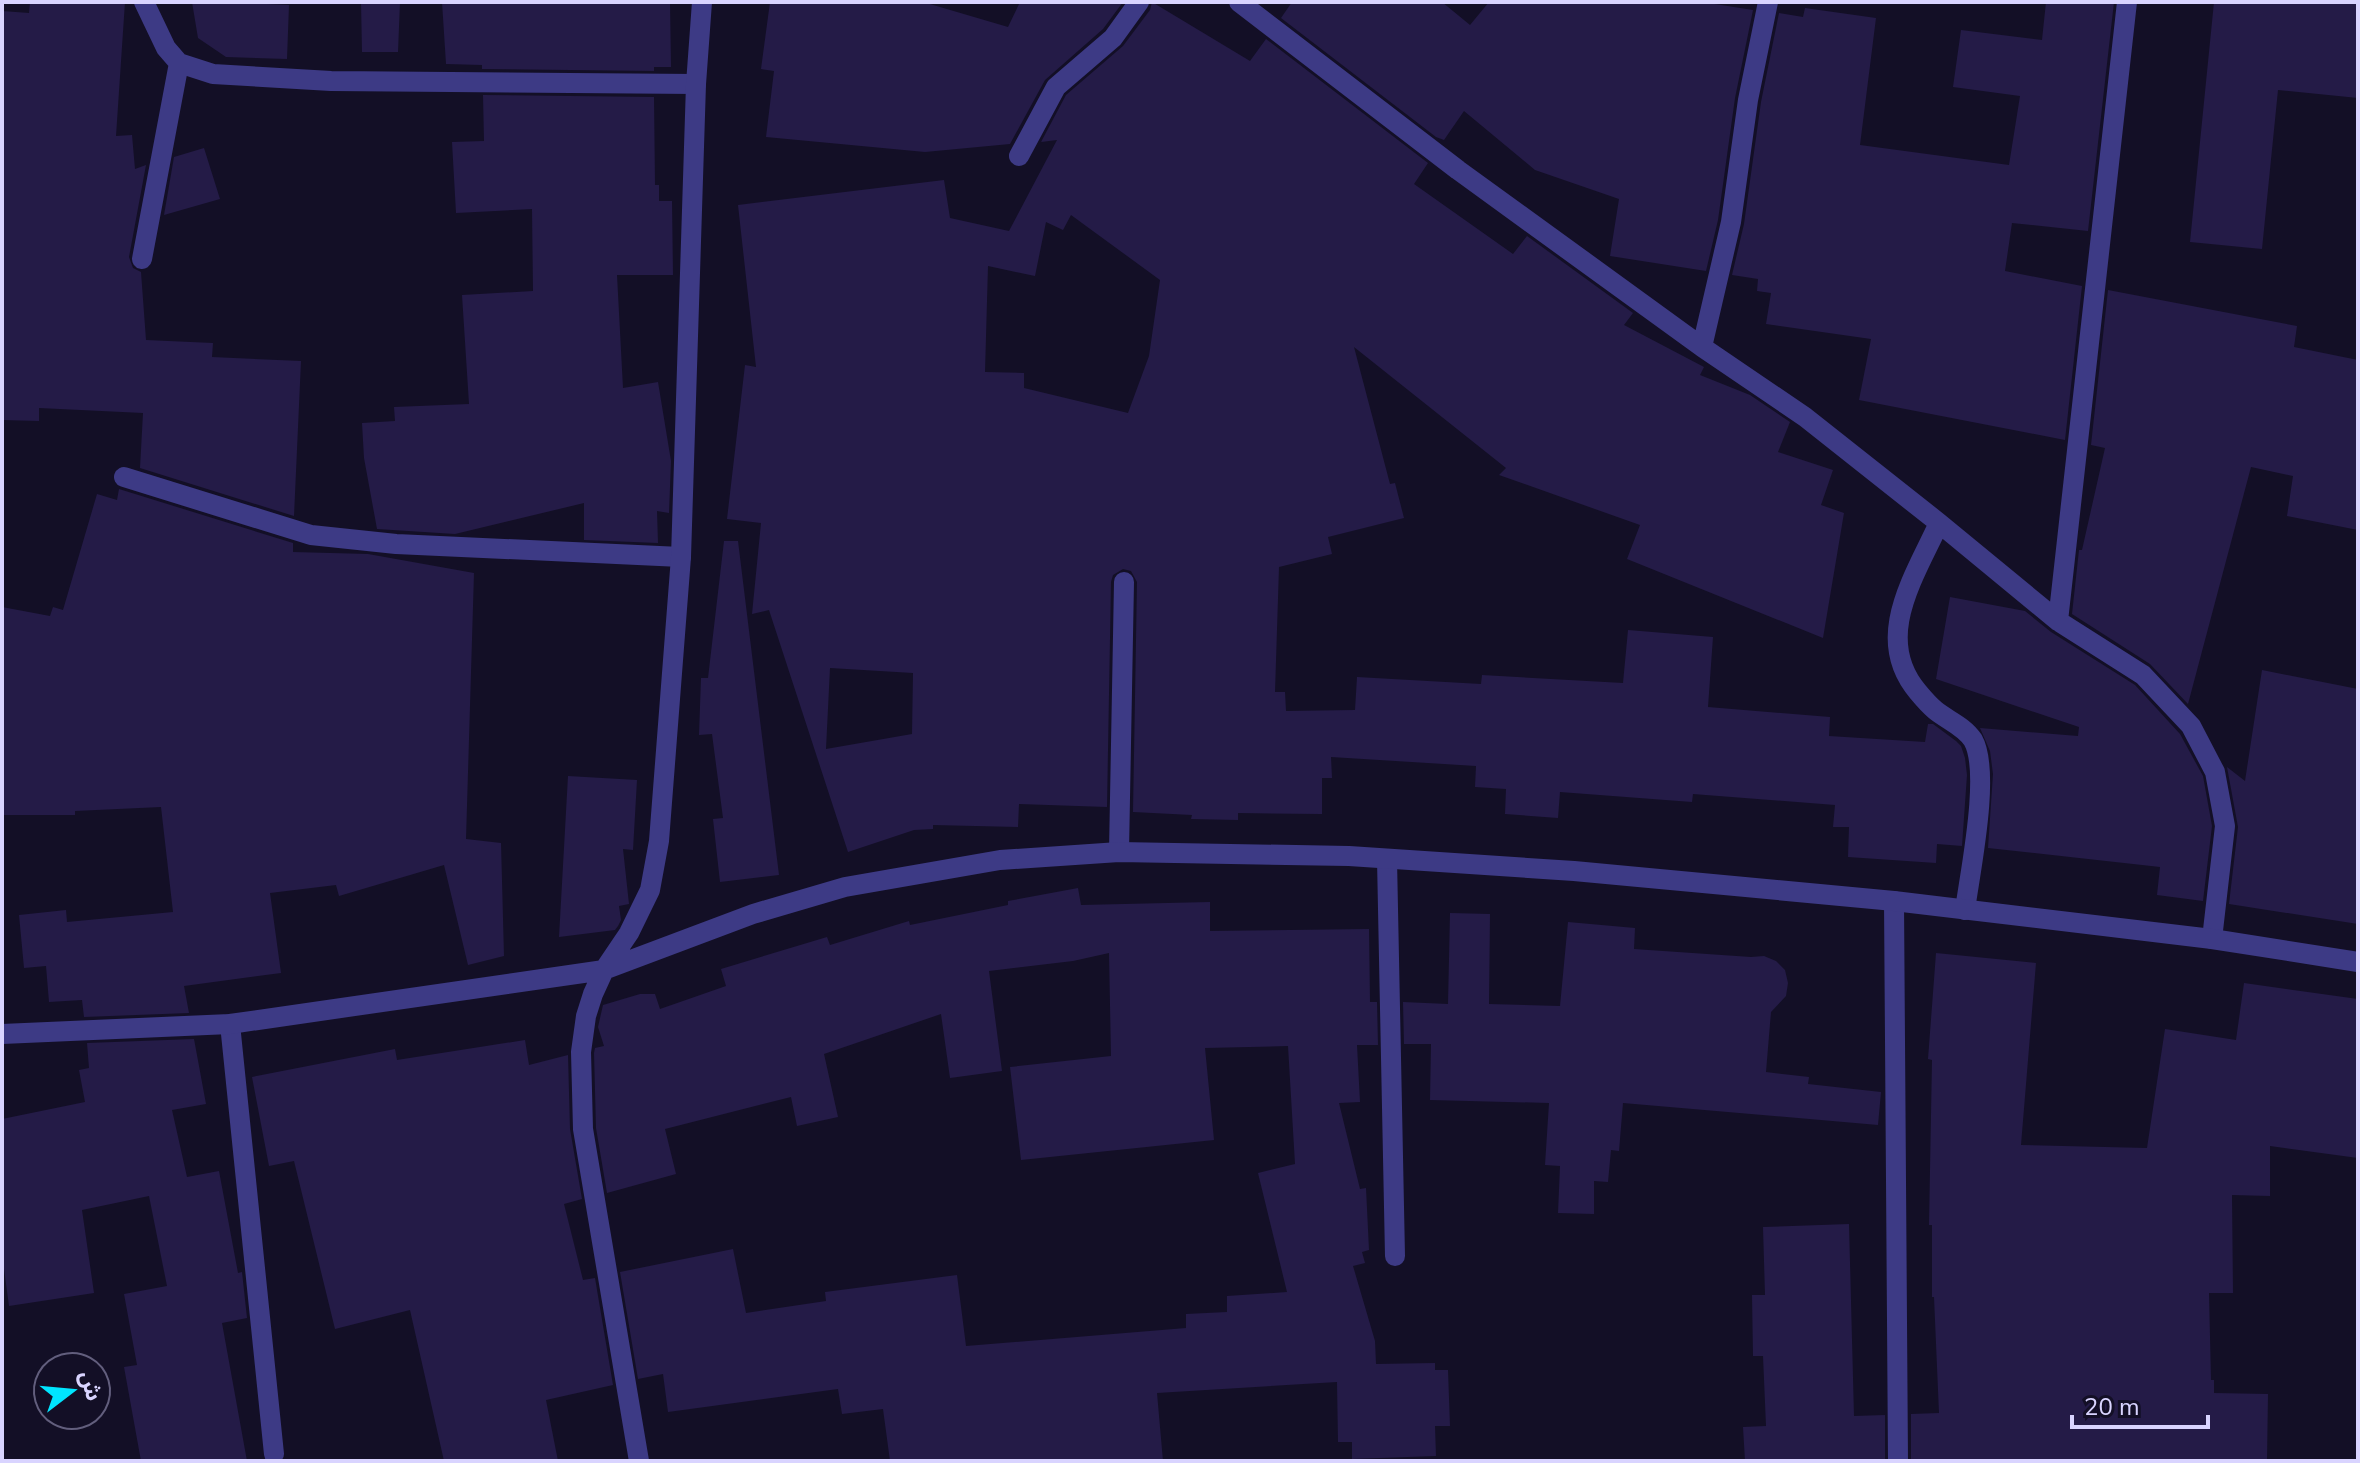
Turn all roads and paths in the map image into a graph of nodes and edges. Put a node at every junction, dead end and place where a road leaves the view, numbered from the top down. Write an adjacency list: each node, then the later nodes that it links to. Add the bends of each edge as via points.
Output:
1 (144, 2): 7 (street)
2 (702, 2): 8 (street)
3 (1139, 2): 9 (street, via 1113,38 1056,87)
4 (1239, 2): 11 (street)
5 (1768, 2): 11 (street, via 1731,222)
6 (2127, 2): 16 (street)
7 (179, 63): 8 (street, via 213,74 331,81); 10 (street)
8 (696, 84): 14 (street)
9 (1019, 156)
10 (142, 259)
11 (1702, 347): 13 (street, via 1805,417)
12 (124, 477): 14 (street, via 311,535)
13 (1939, 523): 16 (street); 20 (street, via 1901,608 1896,644 1917,691 1973,741 1981,780)
14 (681, 557): 23 (street, via 659,841 650,890)
15 (1124, 582): 17 (street)
16 (2058, 621): 21 (street, via 2143,675 2191,726 2215,772 2225,826)
17 (1119, 852): 18 (street); 23 (street, via 1000,860 845,887 753,914)
18 (1387, 859): 19 (street); 26 (street)
19 (1894, 901): 20 (street); 29 (street)
20 (1965, 910): 21 (street)
21 (2212, 939): 22 (street)
22 (2358, 962)
23 (604, 970): 24 (street); 28 (street, via 586,1016 581,1052 583,1129)
24 (230, 1024): 25 (street); 27 (street)
25 (2, 1034)
26 (1395, 1256)
27 (274, 1454)
28 (639, 1461)
29 (1898, 1461)

